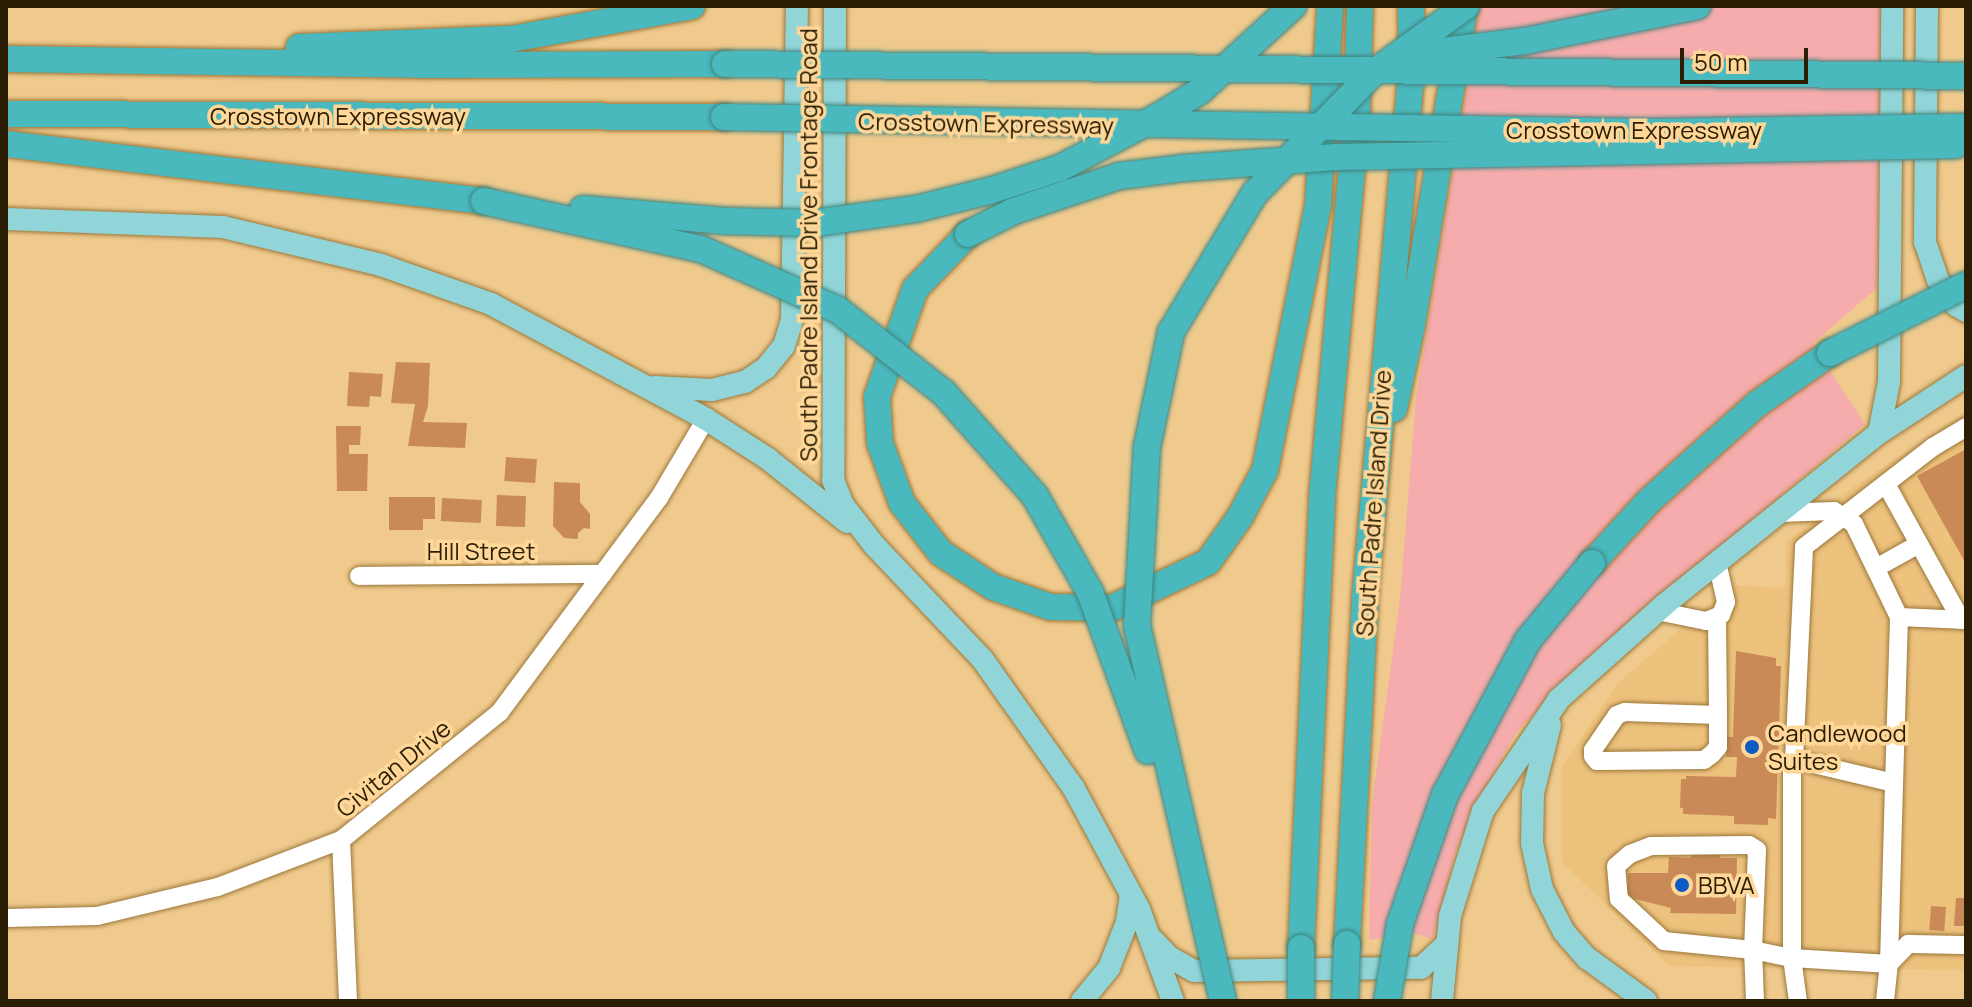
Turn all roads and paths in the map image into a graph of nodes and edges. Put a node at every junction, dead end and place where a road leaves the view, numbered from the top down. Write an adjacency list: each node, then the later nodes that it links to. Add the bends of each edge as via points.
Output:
1 (692, 6): 12 (highway, via 511,39)
2 (797, 6): 24 (main road, via 792,319 784,346 745,382 712,390)
3 (835, 6): 33 (main road, South Padre Island Drive Frontage Road, via 833,480 843,505)
4 (1293, 6): 19 (highway, bridge, via 1200,91 1159,116 1060,168 916,209 815,223)
5 (1330, 6): 18 (highway, bridge, via 1318,205 1265,470 1240,517 1208,562 1112,608 1050,607 993,587 941,553 902,503 880,443 877,397 915,289 968,234 1014,211 1119,176 1183,168 1336,157)
6 (1360, 6): 60 (highway, South Padre Island Drive, bridge, via 1357,109 1320,527)
7 (1411, 6): 29 (highway, South Padre Island Drive, via 1412,65)
8 (1466, 6): 29 (highway, via 1412,325); 47 (highway, bridge, via 1373,73 1255,193 1171,332 1147,447 1137,625)
9 (1697, 6): 13 (highway, bridge, via 1525,41)
10 (1892, 6): 27 (main road, via 1889,382)
11 (1927, 6): 22 (main road, via 1925,242 1938,280)
12 (6, 58): 13 (highway, bridge)
13 (1298, 69): 14 (highway, bridge)
14 (1966, 76)
15 (6, 114): 16 (highway, Crosstown Expressway, bridge, via 724,117 1651,132)
16 (1966, 127)
17 (6, 144): 19 (highway)
18 (1966, 145)
19 (484, 201): 47 (highway, bridge, via 701,249 838,310 944,393 1035,496 1090,592)
20 (6, 219): 24 (main road, via 223,227 381,265 491,304)
21 (1966, 285): 62 (highway, bridge, via 1830,353 1757,404 1649,501 1528,640 1445,795 1400,924)
22 (1966, 311)
23 (1966, 376): 27 (main road)
24 (645, 387): 25 (main road)
25 (706, 419): 33 (main road, via 768,459); 36 (street, Civitan Drive, via 659,498)
26 (1966, 427): 28 (street)
27 (1879, 433): 30 (main road)
28 (1886, 484): 31 (street); 32 (street)
29 (1371, 510): 61 (highway, South Padre Island Drive, bridge)
30 (1778, 513): 31 (street, via 1834,511); 34 (main road)
31 (1844, 517): 35 (street, via 1854,524); 44 (street, via 1804,547)
32 (1919, 544): 35 (street); 41 (street)
33 (874, 545): 48 (main road, South Padre Island Drive Frontage Road, via 991,671 1073,787)
34 (1717, 562): 38 (main road); 39 (street, via 1726,602)
35 (1876, 568): 40 (street)
36 (603, 574): 37 (street, Hill Street); 46 (street, Civitan Drive, via 500,712)
37 (359, 576)
38 (1657, 611): 39 (street, via 1706,621); 42 (main road)
39 (1717, 617): 43 (street)
40 (1899, 617): 41 (street); 45 (street)
41 (1964, 620)
42 (1559, 699): 51 (main road, via 1483,811); 64 (main road, via 1533,793 1532,843 1542,889 1564,932 1587,958)
43 (1718, 715): 43 (street, via 1718,747 1704,760 1597,761 1593,756 1617,715 1625,712)
44 (1794, 761): 45 (street); 54 (street)
45 (1894, 783): 55 (street)
46 (341, 840): 49 (street, Civitan Drive, via 218,887 97,916); 56 (street)
47 (1194, 882): 59 (highway, bridge)
48 (1131, 894): 50 (main road, South Padre Island Drive Frontage Road); 57 (main road, via 1127,922 1109,968)
49 (6, 918)
50 (1150, 938): 51 (main road, via 1194,971 1421,968); 58 (main road, South Padre Island Drive Frontage Road)
51 (1446, 945): 63 (main road)
52 (1966, 945): 55 (street, via 1908,944)
53 (1753, 950): 53 (street, via 1757,850 1749,845 1651,846 1616,866 1619,899 1664,941); 54 (street); 65 (street)
54 (1792, 958): 55 (street); 66 (street)
55 (1889, 964): 67 (street)
56 (348, 1001)
57 (1082, 1001)
58 (1173, 1001)
59 (1223, 1001)
60 (1301, 1001)
61 (1345, 1001)
62 (1387, 1001)
63 (1442, 1001)
64 (1646, 1001)
65 (1755, 1001)
66 (1798, 1001)
67 (1885, 1001)

